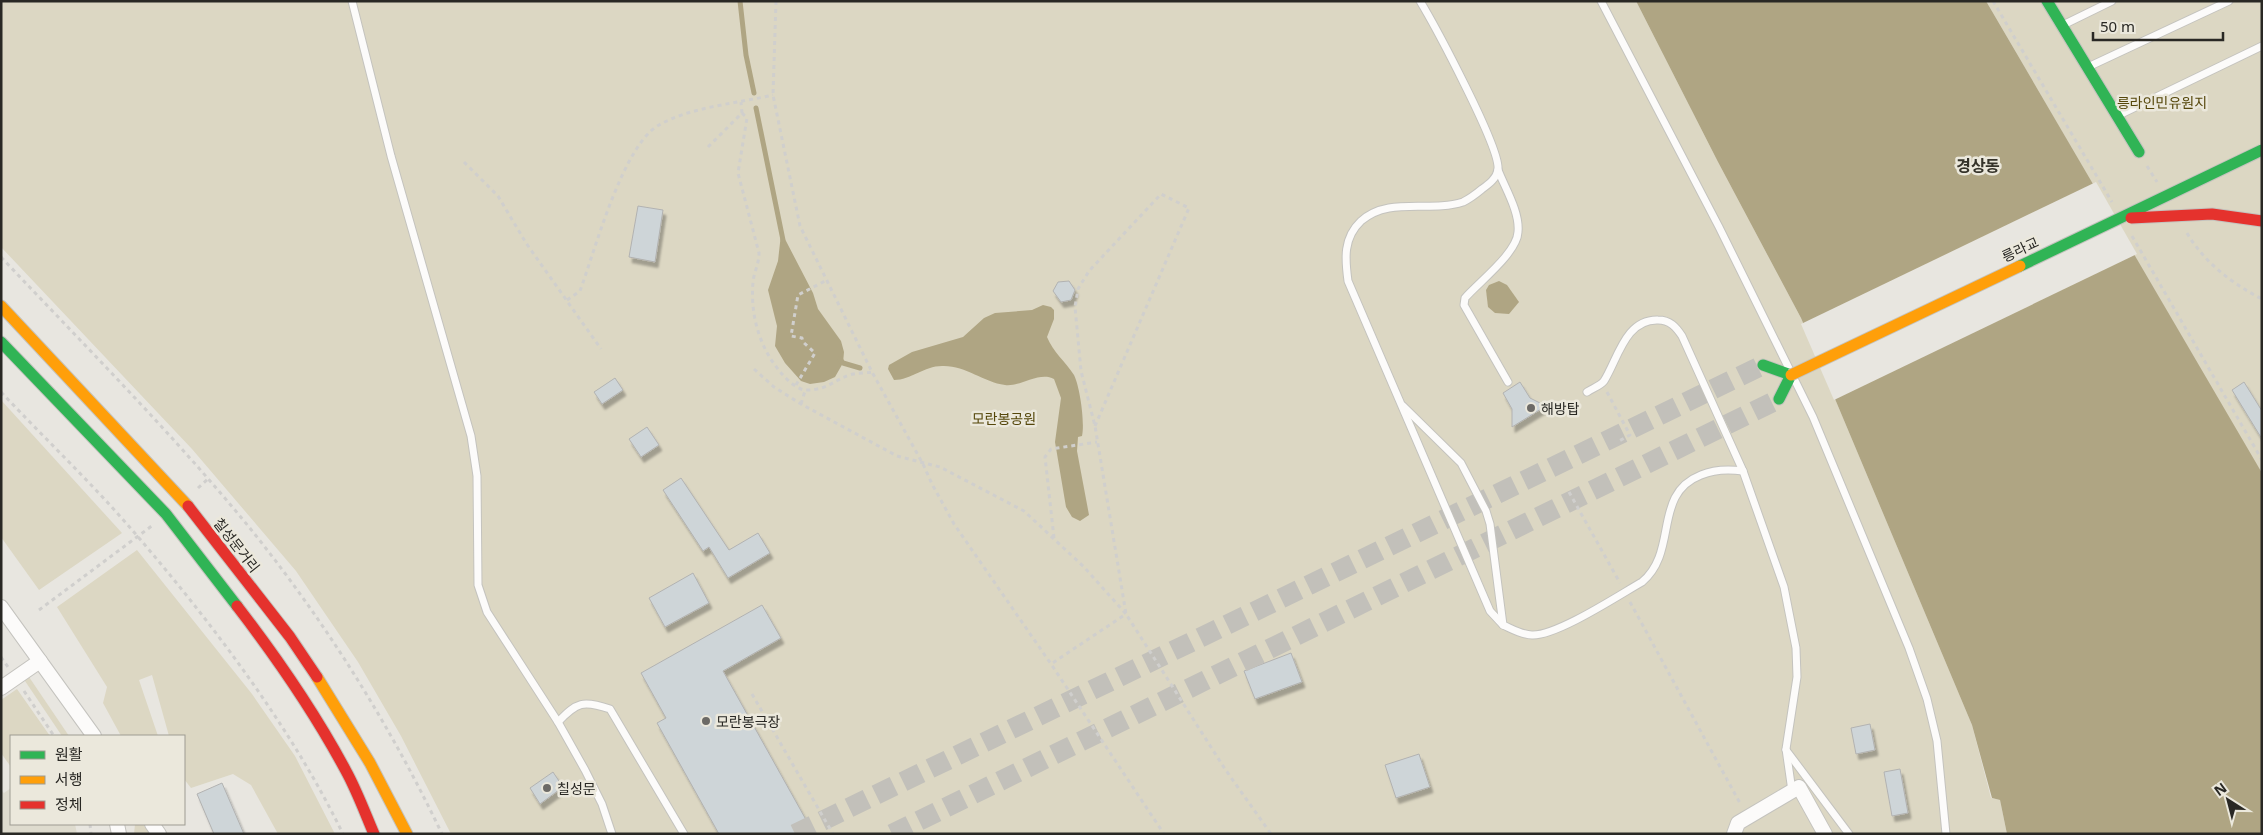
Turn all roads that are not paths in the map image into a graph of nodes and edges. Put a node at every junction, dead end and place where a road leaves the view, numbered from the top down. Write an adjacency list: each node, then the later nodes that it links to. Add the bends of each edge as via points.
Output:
1 (352, 1): 29 (lane, via 391,156 471,436 477,476 478,585 487,612)
2 (1420, 1): 13 (lane, via 1484,128 1496,155)
3 (1602, 1): 40 (lane, via 1813,417 1909,648 1927,699 1937,742)
4 (2047, 1): 7 (main road)
5 (2112, 1): 7 (lane)
6 (2229, 1): 9 (lane)
7 (2062, 25): 9 (main road)
8 (2262, 46): 10 (lane)
9 (2087, 67): 10 (main road)
10 (2117, 116): 12 (main road)
11 (2262, 150): 14 (main road, 릉라교, bridge)
12 (2139, 152)
13 (1498, 170): 20 (lane, via 1516,215 1518,233 1514,246 1465,298 1464,305); 23 (lane, via 1492,182 1464,201 1374,211 1354,227 1347,242 1348,281)
14 (2120, 219): 15 (main road, bridge, via 2225,213); 19 (main road, 릉라교, bridge)
15 (2262, 221)
16 (1, 306): 34 (main road, 칠성문거리, via 183,499 290,637 334,702)
17 (1, 342): 33 (main road, via 166,514 269,648 347,772)
18 (1763, 365): 19 (main road)
19 (1791, 375): 22 (main road)
20 (1508, 382)
21 (1588, 392): 24 (lane, via 1602,383 1635,327 1652,320 1671,323 1682,336)
22 (1779, 399)
23 (1400, 403): 26 (lane, via 1490,611); 26 (lane, via 1461,463 1486,512)
24 (1743, 471): 26 (lane, via 1719,470 1684,485 1672,504 1660,560 1653,573 1642,582 1551,631 1533,635); 31 (lane, via 1776,560 1793,628 1797,677)
25 (1, 607): 27 (street)
26 (1503, 625)
27 (40, 661): 28 (street); 30 (street)
28 (1, 688)
29 (558, 722): 35 (lane, via 602,804); 36 (lane, via 571,708 588,702 610,708)
30 (93, 735)
31 (1786, 749): 32 (lane); 39 (lane)
32 (1792, 791): 37 (street, via 1736,824); 38 (street, via 1799,787)
33 (374, 834)
34 (407, 834)
35 (612, 834)
36 (684, 834)
37 (1734, 834)
38 (1825, 834)
39 (1849, 834)
40 (1946, 834)

